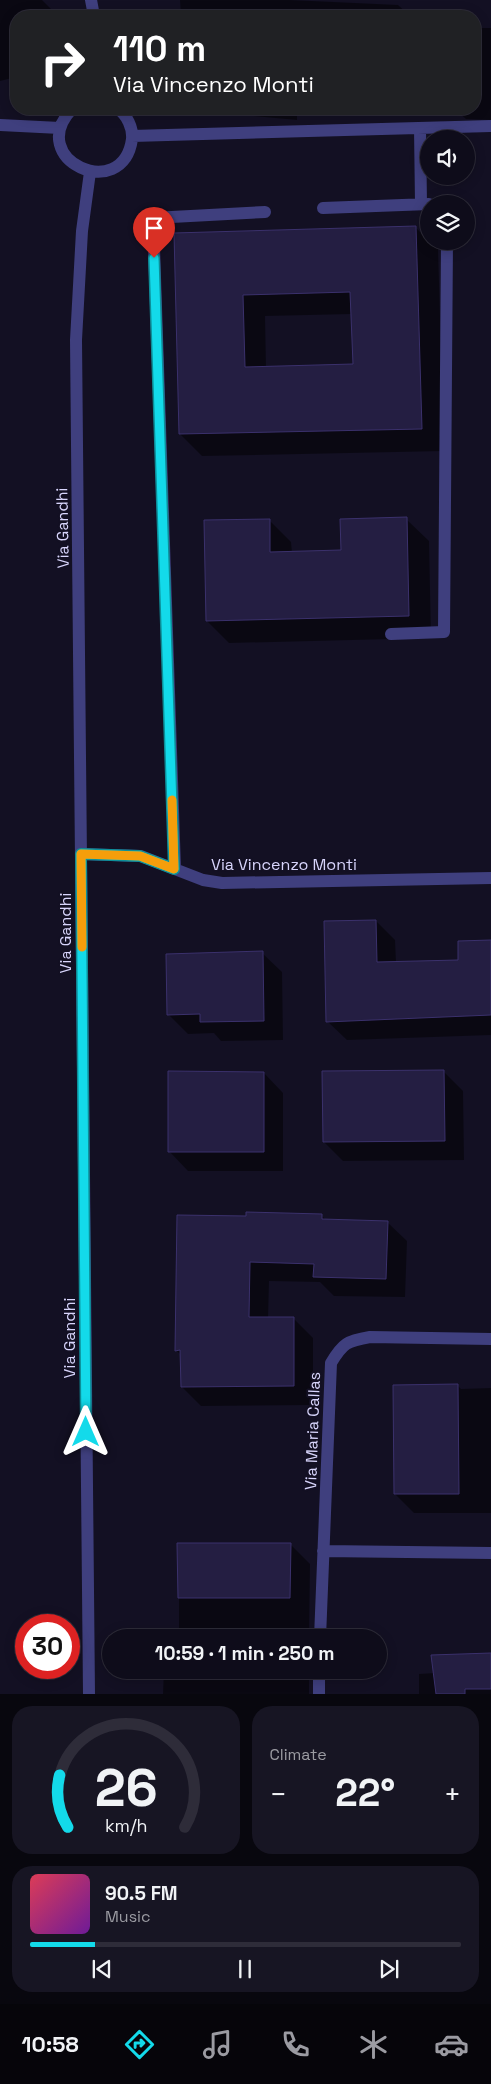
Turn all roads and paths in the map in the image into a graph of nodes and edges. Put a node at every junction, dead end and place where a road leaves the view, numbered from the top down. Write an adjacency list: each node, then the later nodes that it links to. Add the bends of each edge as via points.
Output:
1 (66, 115): 5 (street)
2 (123, 115): 7 (street, via 130,123)
3 (0, 125): 5 (street)
4 (491, 126): 6 (street)
5 (60, 128): 8 (street, via 62,151 79,169)
6 (420, 128): 7 (street); 9 (street)
7 (132, 136): 8 (street, via 130,149 114,167)
8 (90, 172): 15 (street, Via Gandhi, via 82,230 76,340)
9 (424, 195)
10 (420, 204): 11 (street)
11 (323, 208)
12 (266, 212): 16 (street, via 153,218)
13 (447, 250): 14 (street, via 444,632)
14 (391, 634)
15 (81, 854): 16 (street, Via Vincenzo Monti, via 140,856); 23 (street, Via Gandhi)
16 (174, 869): 17 (street, Via Vincenzo Monti, via 222,883)
17 (491, 878)
18 (491, 1339): 19 (street, Via Maria Callas, via 370,1337 352,1340 341,1347 331,1363)
19 (323, 1551): 20 (street); 21 (street, Via Maria Callas)
20 (491, 1553)
21 (320, 1629)
22 (319, 1679): 24 (street)
23 (88, 1694)
24 (319, 1694)

